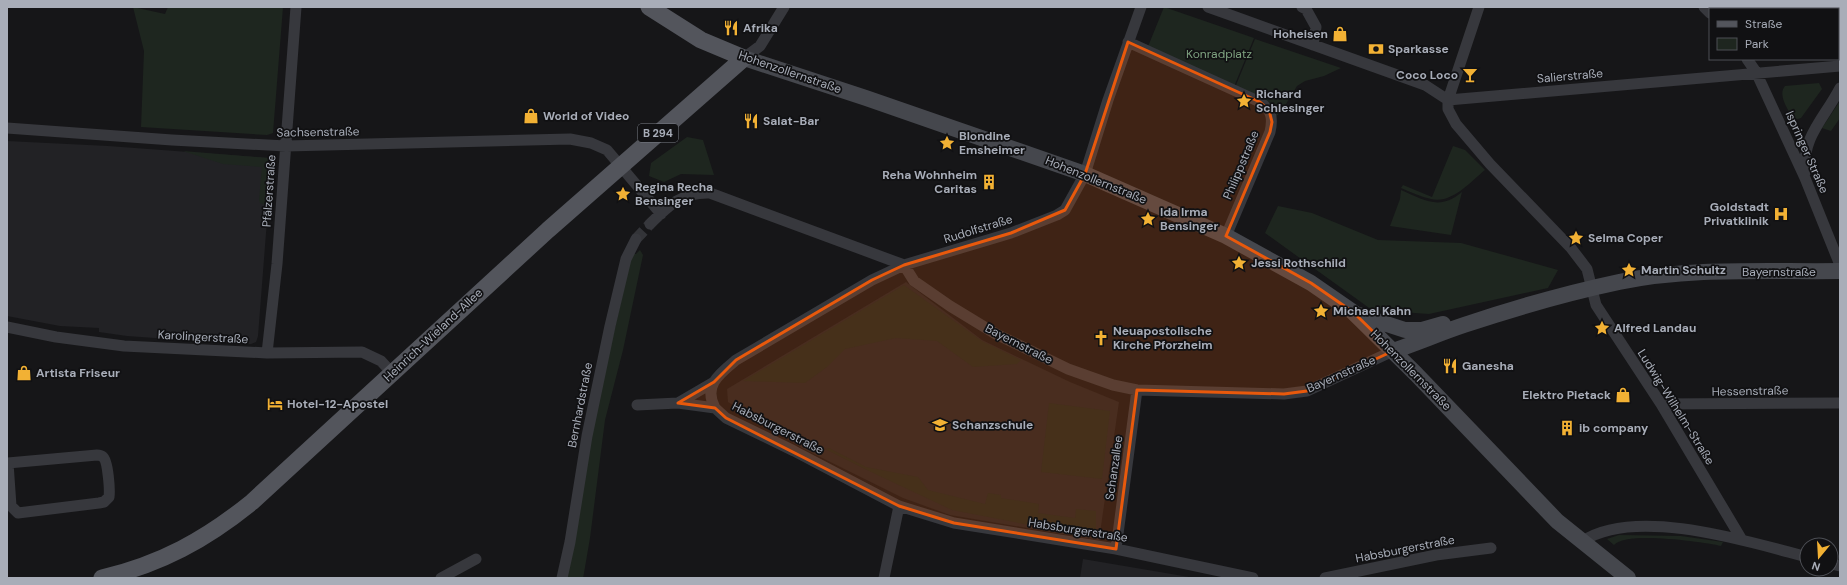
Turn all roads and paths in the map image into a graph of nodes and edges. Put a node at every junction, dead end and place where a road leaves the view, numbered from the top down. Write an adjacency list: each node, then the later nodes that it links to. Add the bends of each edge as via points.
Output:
1 (296, 7): 17 (street, Pfälzerstraße)
2 (784, 7): 10 (street, via 760,46)
3 (1141, 7): 8 (street, Rudolfstraße)
4 (1208, 7): 9 (street)
5 (1302, 7): 9 (street, via 1306,9 1316,26)
6 (1479, 7): 15 (street)
7 (656, 8): 10 (main road, Hohenzollernstraße, via 701,40)
8 (1128, 42): 19 (street, Rudolfstraße); 23 (street, Philippstraße, via 1264,105 1271,115 1270,132)
9 (1313, 45): 15 (street, via 1425,85)
10 (744, 58): 18 (main road, Heinrich-Wieland-Allee / B 294); 19 (main road, Hohenzollernstraße)
11 (1748, 60): 13 (street, Ispringer Straße)
12 (1840, 66): 13 (street, Salierstraße)
13 (1756, 72): 15 (street, Salierstraße); 20 (street, Ispringer Straße)
14 (1840, 88): 20 (street, via 1809,139 1805,154)
15 (1448, 100): 28 (street, Ludwig-Wilhelm-Straße, via 1448,109 1456,124 1490,164 1571,248 1587,269)
16 (7, 128): 17 (street, Sachsenstraße)
17 (286, 146): 18 (street, Sachsenstraße, via 581,140 607,150); 33 (street, Pfälzerstraße)
18 (621, 165): 21 (street); 34 (main road, Heinrich-Wieland-Allee / B 294, via 492,280)
19 (1085, 174): 23 (main road, Hohenzollernstraße); 25 (street, Rudolfstraße, via 1065,210 1057,215 1011,233)
20 (1805, 178): 26 (street, Ispringer Straße)
21 (661, 214): 22 (street); 25 (street, via 681,197 710,193)
22 (650, 224)
23 (1226, 236): 29 (main road, Hohenzollernstraße, via 1310,283)
24 (636, 239): 52 (street, Bernhardstraße, via 626,259 610,326 587,436)
25 (904, 265): 35 (street, Rudolfstraße, via 872,280 736,360 721,372); 36 (street, Bayernstraße, via 914,280 996,334 1068,369 1113,385)
26 (1840, 265)
27 (1840, 271): 28 (main road, Bayernstraße, via 1700,273 1649,277)
28 (1592, 288): 30 (main road, Bayernstraße); 39 (street, Ludwig-Wilhelm-Straße, via 1596,305)
29 (1353, 312): 30 (main road, Bayernstraße, via 1405,330 1422,330 1449,322); 32 (main road, Hohenzollernstraße)
30 (1462, 326): 32 (main road, Bayernstraße)
31 (7, 327): 33 (street, Karolingerstraße, via 56,337 124,346)
32 (1393, 350): 36 (street, Bayernstraße, via 1307,391 1284,394); 45 (main road, Hohenzollernstraße, via 1557,521)
33 (267, 353): 34 (street, Karolingerstraße, via 362,352 381,361)
34 (392, 374): 50 (main road, Heinrich-Wieland-Allee / B 294, via 271,486 218,528 168,557 131,571)
35 (714, 382): 37 (street, Rudolfstraße); 41 (street, via 711,399)
36 (1137, 390): 47 (street, Schanzallee)
37 (678, 403): 40 (street, Habsburgerstraße); 41 (street, Habsburgerstraße)
38 (1840, 403): 39 (street, Hessenstraße)
39 (1661, 404): 44 (street, Ludwig-Wilhelm-Straße)
40 (637, 405)
41 (715, 408): 43 (street, Habsburgerstraße, via 726,418)
42 (7, 463): 42 (street, via 100,455 106,462 109,497 99,503 18,513 11,506)
43 (899, 506): 47 (street, Habsburgerstraße, via 954,523); 53 (street)
44 (1742, 540): 45 (street, via 1692,530 1653,527 1604,530); 48 (street)
45 (1583, 541): 56 (main road, Hohenzollernstraße)
46 (1491, 548): 55 (street, Habsburgerstraße, via 1436,555)
47 (1116, 549): 54 (street, Habsburgerstraße)
48 (1799, 555)
49 (476, 559): 51 (street)
50 (102, 578)
51 (441, 578)
52 (562, 578)
53 (884, 578)
54 (1254, 578)
55 (1325, 578)
56 (1628, 578)

